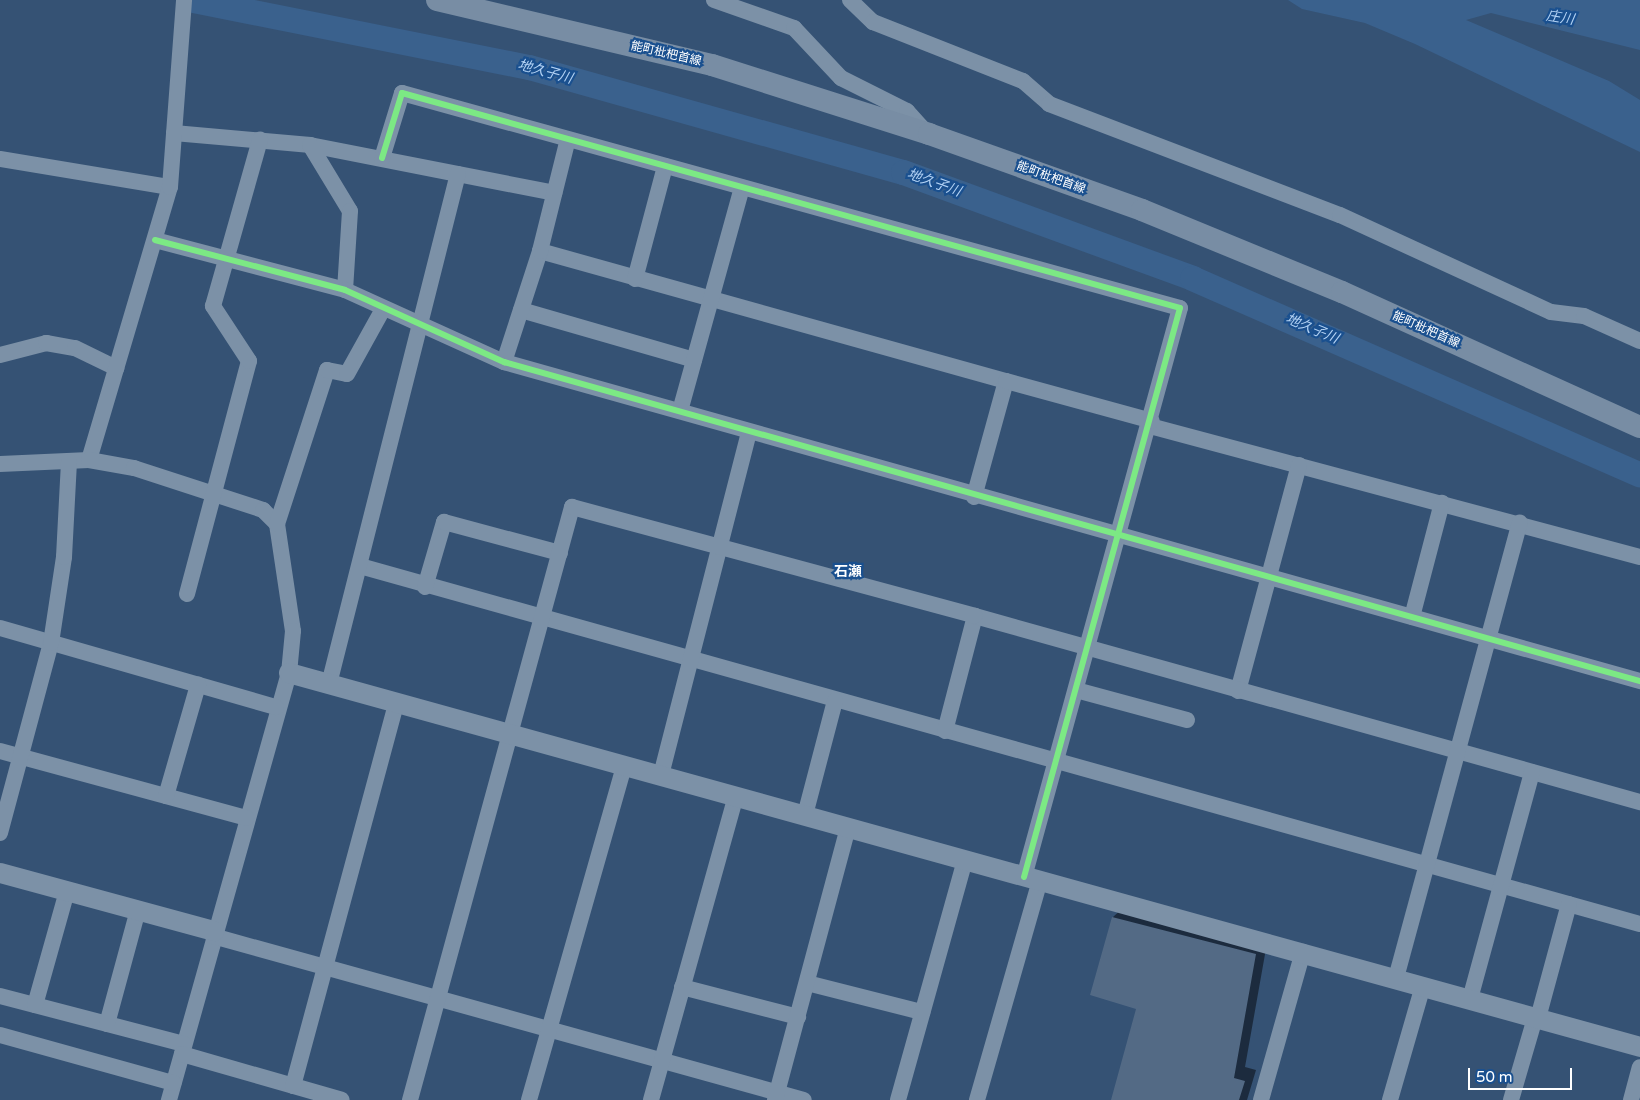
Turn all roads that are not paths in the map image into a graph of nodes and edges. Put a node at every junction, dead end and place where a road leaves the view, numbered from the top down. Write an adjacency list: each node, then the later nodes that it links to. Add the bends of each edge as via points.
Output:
1 (184, 0): 5 (street)
2 (437, 0): 6 (main road, 能町枇杷首線, via 712,65)
3 (714, 0): 6 (street, via 794,28 841,78 907,111)
4 (850, 0): 26 (street, via 873,22 1023,82 1049,104 1340,214 1551,312 1584,316)
5 (174, 133): 8 (street); 14 (street)
6 (929, 134): 34 (main road, 能町枇杷首線, via 1142,210 1342,292)
7 (568, 139): 10 (street, via 402,94); 12 (street); 16 (street)
8 (260, 140): 9 (street); 19 (street)
9 (310, 145): 10 (street); 21 (street, via 350,211)
10 (382, 158): 13 (street)
11 (0, 159): 14 (street)
12 (665, 166): 15 (street); 20 (street)
13 (458, 174): 16 (street); 25 (street)
14 (170, 187): 17 (street)
15 (742, 187): 22 (street); 33 (street, via 1180,308)
16 (554, 193): 18 (street)
17 (155, 240): 19 (street); 30 (street)
18 (540, 251): 20 (street); 24 (street)
19 (224, 258): 21 (street); 40 (street, via 213,306 249,361)
20 (635, 279): 22 (street)
21 (345, 290): 23 (street)
22 (711, 298): 28 (street); 31 (street)
23 (383, 310): 25 (street); 44 (street, via 347,374 327,370)
24 (520, 310): 28 (street); 29 (street)
25 (420, 326): 29 (street); 49 (street)
26 (1640, 341)
27 (0, 354): 30 (street, via 46,342 75,348)
28 (694, 360): 32 (street)
29 (504, 362): 32 (street)
30 (116, 368): 36 (street)
31 (1006, 381): 33 (street); 41 (street)
32 (680, 411): 35 (street)
33 (1151, 423): 39 (street); 45 (street)
34 (1640, 427)
35 (750, 432): 41 (street); 46 (street)
36 (89, 460): 37 (street); 40 (street, via 134,468)
37 (69, 462): 38 (street); 58 (street, via 64,557)
38 (0, 464)
39 (1299, 465): 42 (street); 50 (street)
40 (212, 495): 44 (street, via 263,510); 52 (street)
41 (974, 497): 45 (street)
42 (1442, 503): 43 (street); 54 (street)
43 (1520, 523): 48 (street); 57 (street)
44 (277, 524): 61 (street, via 292,632)
45 (1118, 536): 50 (street); 59 (street)
46 (718, 548): 47 (street, via 572,507); 53 (street); 60 (street)
47 (560, 553): 51 (street, via 444,522); 55 (street)
48 (1640, 557)
49 (360, 566): 51 (street); 63 (street)
50 (1267, 578): 54 (street); 66 (street)
51 (425, 587): 55 (street)
52 (187, 594)
53 (975, 616): 59 (street); 71 (street)
54 (1412, 617): 57 (street)
55 (543, 620): 60 (street); 72 (street)
56 (0, 628): 58 (street)
57 (1489, 638): 62 (street); 73 (street)
58 (51, 643): 64 (street); 75 (street)
59 (1087, 649): 65 (street); 66 (street)
60 (690, 661): 67 (street); 79 (street)
61 (289, 673): 63 (street); 69 (street)
62 (1640, 680)
63 (329, 684): 68 (street)
64 (198, 685): 69 (street); 80 (street)
65 (1076, 690): 70 (street); 76 (street)
66 (1238, 692): 73 (street)
67 (835, 701): 71 (street); 83 (street)
68 (396, 703): 72 (street); 98 (street)
69 (276, 707): 84 (street)
70 (1187, 720)
71 (945, 731): 76 (street)
72 (511, 734): 77 (street); 104 (street)
73 (1456, 750): 78 (street); 88 (street)
74 (0, 751): 75 (street)
75 (21, 756): 80 (street); 86 (street)
76 (1057, 763): 88 (street); 90 (street)
77 (624, 766): 79 (street); 111 (street)
78 (1532, 772): 82 (street); 91 (street)
79 (661, 775): 81 (street)
80 (166, 796): 84 (street)
81 (736, 796): 83 (street); 102 (street)
82 (1640, 802)
83 (805, 815): 85 (street)
84 (246, 818): 96 (street)
85 (848, 827): 87 (street); 100 (street)
86 (0, 833)
87 (965, 860): 90 (street); 107 (street)
88 (1427, 864): 91 (street); 99 (street)
89 (0, 873): 92 (street)
90 (1032, 879): 97 (street); 127 (street)
91 (1501, 885): 93 (street); 105 (street)
92 (67, 891): 94 (street); 106 (street)
93 (1569, 904): 95 (street); 109 (street)
94 (138, 910): 96 (street); 110 (street)
95 (1640, 924)
96 (214, 933): 98 (street); 114 (street)
97 (1303, 952): 99 (street); 128 (street)
98 (324, 966): 104 (street); 118 (street)
99 (1396, 978): 101 (street)
100 (807, 983): 107 (street); 108 (street)
101 (1423, 986): 105 (street); 129 (street)
102 (682, 987): 108 (street); 115 (street)
103 (0, 996): 106 (street)
104 (438, 998): 111 (street); 122 (street)
105 (1470, 999): 109 (street)
106 (36, 1005): 110 (street)
107 (922, 1012): 126 (street)
108 (798, 1018): 119 (street)
109 (1536, 1018): 113 (street); 130 (street)
110 (107, 1024): 114 (street)
111 (550, 1029): 115 (street); 123 (street)
112 (0, 1035): 117 (street)
113 (1640, 1047)
114 (183, 1049): 117 (street); 118 (street)
115 (662, 1059): 119 (street); 124 (street)
116 (1640, 1067): 131 (street)
117 (173, 1084): 120 (street)
118 (293, 1086): 121 (street)
119 (776, 1096): 125 (street)
120 (169, 1100)
121 (342, 1100)
122 (410, 1100)
123 (529, 1100)
124 (652, 1100)
125 (804, 1100)
126 (898, 1100)
127 (977, 1100)
128 (1261, 1100)
129 (1390, 1100)
130 (1512, 1100)
131 (1631, 1100)

